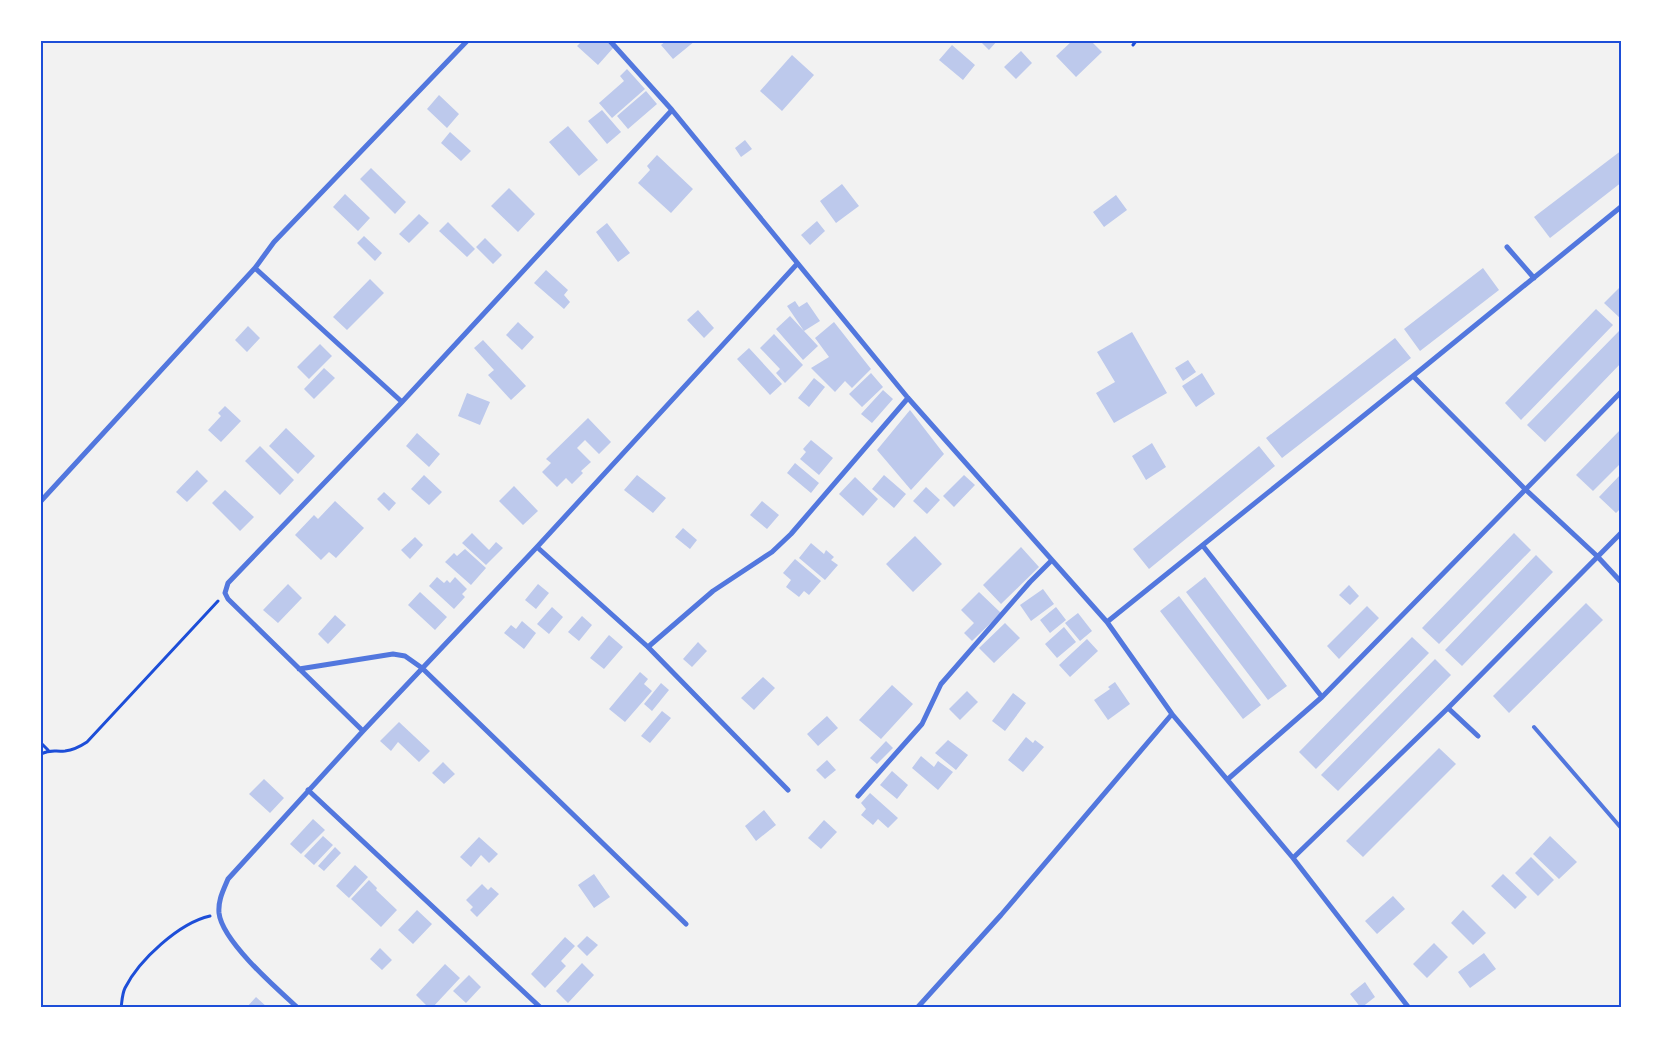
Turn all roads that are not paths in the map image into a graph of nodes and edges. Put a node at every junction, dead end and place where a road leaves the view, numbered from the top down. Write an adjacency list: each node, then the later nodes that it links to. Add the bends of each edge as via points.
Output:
1 (467, 41): 7 (street, via 274,242)
2 (610, 41): 3 (street)
3 (672, 110): 6 (street); 12 (street)
4 (1622, 206): 8 (street)
5 (1507, 247): 8 (street)
6 (797, 264): 11 (street); 17 (street)
7 (255, 268): 12 (street); 14 (street)
8 (1534, 278): 9 (street)
9 (1413, 376): 13 (street); 16 (street)
10 (1622, 391): 13 (street)
11 (908, 398): 19 (street); 22 (street, via 791,534 772,552 713,591)
12 (402, 402): 24 (street, via 228,583 226,593 232,603)
13 (1525, 489): 18 (street); 25 (street)
14 (41, 501)
15 (1622, 532): 18 (street)
16 (1202, 546): 21 (street); 25 (street)
17 (537, 548): 22 (street); 23 (street)
18 (1598, 556): 20 (street); 26 (street)
19 (1052, 560): 21 (street); 34 (street, via 941,684 922,724)
20 (1622, 583)
21 (1107, 622): 27 (street)
22 (648, 648): 33 (street)
23 (422, 668): 24 (street, via 405,656 393,654); 29 (street); 37 (street)
24 (299, 669): 29 (street)
25 (1322, 697): 31 (street)
26 (1448, 708): 30 (street); 36 (street)
27 (1172, 714): 31 (street); 40 (street, via 1001,915)
28 (1534, 727): 35 (lane)
29 (363, 731): 32 (street)
30 (1478, 736)
31 (1228, 779): 36 (street)
32 (308, 790): 38 (street, via 228,879 220,896 219,914 230,936 256,969); 39 (street)
33 (788, 790)
34 (858, 796)
35 (1622, 829)
36 (1294, 858): 41 (street)
37 (686, 924)
38 (298, 1008)
39 (541, 1008)
40 (917, 1008)
41 (1409, 1008)

